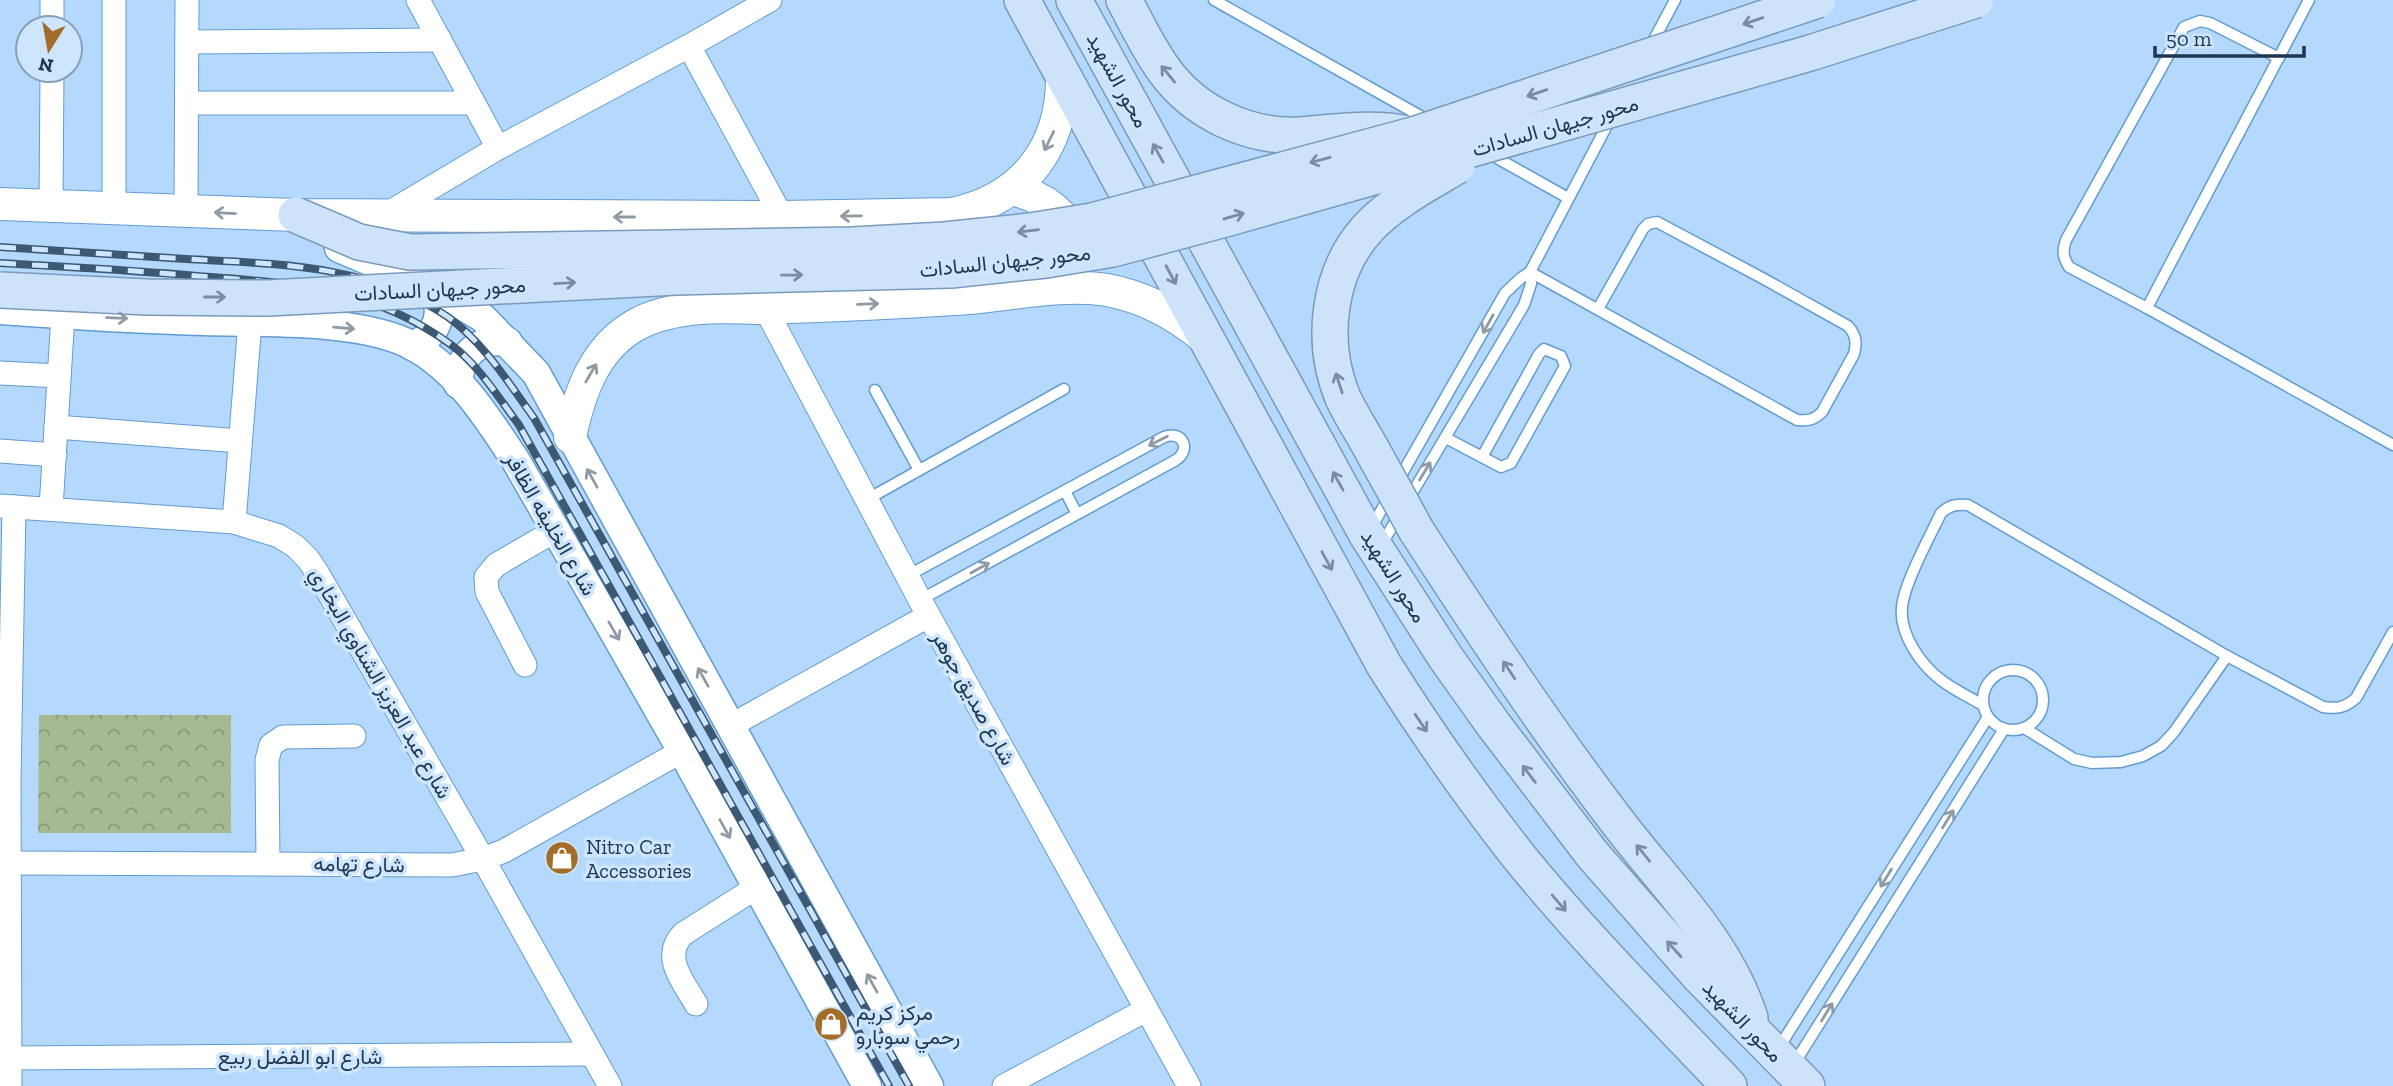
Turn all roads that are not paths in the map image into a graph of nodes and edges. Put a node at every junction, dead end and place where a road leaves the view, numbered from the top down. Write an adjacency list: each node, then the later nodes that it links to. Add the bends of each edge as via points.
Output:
1 (114, 0): 30 (street)
2 (187, 0): 14 (street)
3 (418, 0): 13 (street)
4 (770, 0): 15 (street)
5 (1022, 0): 18 (main road)
6 (1074, 0): 69 (main road, محور الشهيد, one-way to 6)
7 (1214, 0): 27 (lane)
8 (1675, 0): 17 (lane)
9 (1818, 0): 23 (main road, محور جيهان السادات, one-way to 23, bridge)
10 (1976, 0): 24 (main road, محور جيهان السادات, bridge, via 1810,53)
11 (2309, 0): 16 (lane)
12 (1131, 13): 23 (main road, one-way to 12, via 1370,129 1279,135 1244,128 1208,111 1185,93 1165,72)
13 (440, 40): 14 (street); 22 (street)
14 (187, 42): 21 (street)
15 (689, 46): 25 (street); 34 (street)
16 (2279, 58): 40 (lane); 40 (lane, via 2210,23 2184,27 2066,240 2064,258 2069,267)
17 (1637, 70)
18 (1062, 75): 26 (main road, one-way to 26, via 1060,112 1051,138 1038,162); 45 (main road, one-way to 45)
19 (52, 84): 29 (street)
20 (1625, 93): 27 (lane)
21 (187, 103): 22 (street); 31 (street)
22 (473, 103): 25 (street)
23 (1413, 135): 32 (main road, محور جيهان السادات, one-way to 32, bridge, via 1092,221 944,240 839,246 410,252 359,242)
24 (1501, 141): 38 (main road, محور جيهان السادات, one-way to 24, bridge, via 268,298 677,277 951,270 1113,249); 90 (main road, one-way to 24, bridge, via 1699,921 1550,731 1416,530 1343,399 1334,371 1331,313 1350,253 1369,227 1396,203)
25 (498, 148): 33 (street)
26 (1012, 189): 34 (main road, one-way to 34, via 983,205 952,214); 37 (main road, via 1040,198 1064,217 1083,258)
27 (1568, 198): 35 (lane)
28 (0, 204): 29 (main road)
29 (51, 207): 30 (main road)
30 (114, 208): 31 (main road)
31 (186, 211): 32 (main road, one-way to 31)
32 (280, 215): 33 (main road); 36 (street)
33 (384, 216): 34 (main road, one-way to 33)
34 (782, 217)
35 (1530, 272): 41 (lane); 55 (lane, via 1524,306); 69 (lane, one-way to 69, via 1505,293)
36 (430, 287): 46 (street, via 483,318); 47 (street, via 440,306 436,327)
37 (1082, 288): 39 (main road, one-way to 37, via 949,300); 45 (main road, via 1128,294 1149,302)
38 (0, 290)
39 (765, 308): 54 (main road, one-way to 39, via 590,372 609,346 634,326 665,313 699,308); 63 (street, شارع صديق جوهر)
40 (2147, 308): 57 (lane)
41 (1598, 309): 41 (lane, via 1643,229 1657,222 1848,326 1856,346 1822,412 1808,421 1797,420)
42 (0, 310): 43 (street, شارع الخليفه الظافر)
43 (63, 315): 44 (street, شارع الخليفه الظافر, one-way to 44); 49 (street)
44 (250, 323): 47 (street, شارع الخليفه الظافر, one-way to 47, via 356,329); 56 (street)
45 (1205, 338): 97 (main road, one-way to 97, via 1384,665 1445,758 1556,901)
46 (509, 342): 50 (street, via 489,342 471,351 460,367); 54 (street, via 536,373)
47 (412, 346): 50 (street, شارع الخليفه الظافر)
48 (0, 373): 49 (street)
49 (59, 376): 53 (street)
50 (458, 384): 68 (street, شارع الخليفه الظافر, via 486,415)
51 (1064, 389): 61 (lane)
52 (875, 390): 61 (lane)
53 (56, 427): 56 (street); 59 (street)
54 (570, 437): 77 (street, one-way to 54)
55 (1446, 438): 60 (lane); 69 (lane, one-way to 55)
56 (240, 441): 67 (street)
57 (2393, 445)
58 (0, 451): 59 (street)
59 (54, 455): 65 (street)
60 (1482, 457): 60 (lane, via 1501,467 1511,463 1563,369 1561,356 1541,351)
61 (919, 470): 63 (lane)
62 (1065, 491): 66 (lane); 66 (lane, one-way to 62, via 1182,456 1184,442 1178,436 1164,437); 70 (lane)
63 (866, 500): 70 (street, شارع صديق جوهر)
64 (7, 506): 65 (street, شارع عبد العزيز الشناوي البخاري); 83 (street)
65 (51, 508): 67 (street, شارع عبد العزيز الشناوي البخاري)
66 (1077, 514): 71 (lane, one-way to 66)
67 (234, 522): 82 (street, شارع عبد العزيز الشناوي البخاري, via 279,536 308,559)
68 (556, 530): 74 (street, via 496,565 486,577 487,592); 81 (street, شارع الخليفه الظافر, one-way to 81)
69 (1372, 543): 90 (main road, محور الشهيد, one-way to 69, via 1644,916 1541,790 1446,658)
70 (907, 576): 71 (street, شارع صديق جوهر)
71 (924, 608): 77 (street); 87 (street, شارع صديق جوهر)
72 (2393, 632): 73 (lane, via 2356,698 2336,709 2323,707)
73 (2227, 656): 75 (lane, via 1968,505 1958,504 1941,513 1906,590 1902,620 1928,668); 78 (lane, via 2174,732 2143,756 2120,762 2074,759)
74 (525, 665)
75 (1983, 705): 76 (lane); 78 (lane, via 1990,680 2001,672 2027,674 2037,683 2042,709)
76 (1988, 717): 79 (lane); 90 (lane, one-way to 90)
77 (730, 726): 94 (street, one-way to 77)
78 (2024, 728): 79 (lane)
79 (2004, 729): 90 (lane, one-way to 79)
80 (354, 736): 84 (street, via 283,737 271,746 267,760)
81 (682, 751): 82 (street, شارع تهامه); 85 (street, شارع الخليفه الظافر, one-way to 85)
82 (483, 859): 84 (street, شارع تهامه, via 453,865); 88 (street, شارع عبد العزيز الشناوي البخاري)
83 (9, 863): 84 (street, شارع تهامه); 89 (street)
84 (268, 863)
85 (757, 887): 86 (street, via 676,941 672,959); 93 (street, شارع الخليفه الظافر)
86 (696, 1004)
87 (1146, 1010): 95 (street); 96 (street, شارع صديق جوهر)
88 (591, 1054): 89 (street, شارع ابو الفضل ربيع); 92 (street, شارع عبد العزيز الشناوي البخاري)
89 (10, 1058): 91 (street)
90 (1782, 1061)
91 (10, 1086)
92 (610, 1086)
93 (867, 1086)
94 (929, 1086)
95 (1004, 1086)
96 (1189, 1086)
97 (1729, 1086)

